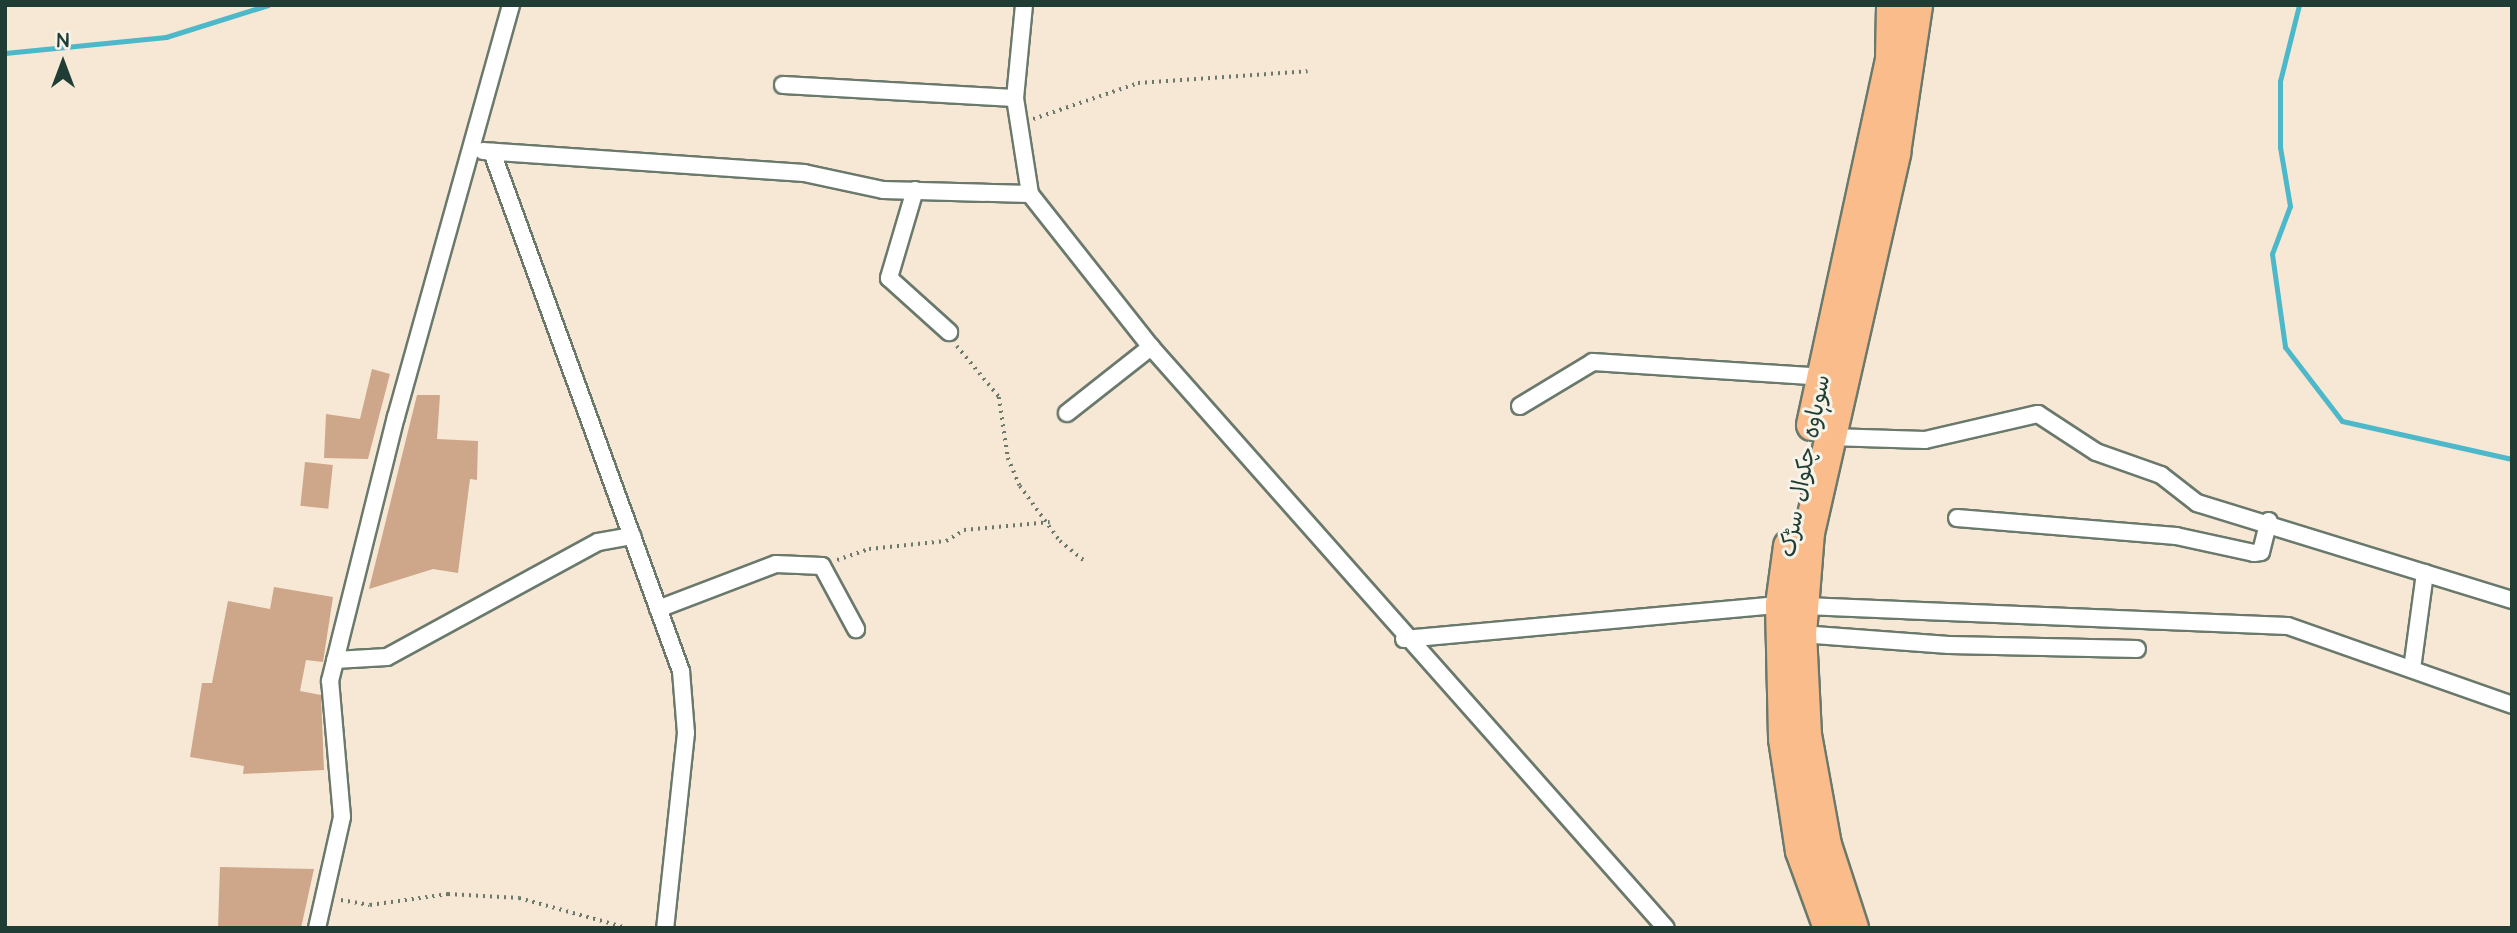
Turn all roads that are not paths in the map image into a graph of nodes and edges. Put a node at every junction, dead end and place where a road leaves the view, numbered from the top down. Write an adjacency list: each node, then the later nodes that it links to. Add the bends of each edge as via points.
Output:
1 (511, 5): 7 (street)
2 (1024, 5): 6 (street)
3 (1892, 5): 13 (highway, سوہاوہ چکوال سڑک, via 1891,59)
4 (1917, 5): 16 (highway, via 1904,112)
5 (783, 85): 6 (street)
6 (1015, 98): 10 (street)
7 (470, 150): 8 (street); 27 (street)
8 (492, 152): 9 (street, via 804,173); 19 (street)
9 (915, 190): 10 (street); 11 (street, via 889,278)
10 (1030, 194): 12 (street)
11 (949, 332)
12 (1151, 347): 15 (street); 25 (street)
13 (1822, 377): 14 (street, via 1592,362); 23 (highway, سوہاوہ چکوال سڑک)
14 (1520, 406)
15 (1067, 413)
16 (1830, 438): 18 (street, via 1925,440 2038,414 2096,452 2161,475 2197,503); 23 (highway)
17 (1957, 518): 18 (street, via 2176,536 2254,553 2261,552)
18 (2269, 521): 20 (street)
19 (632, 536): 22 (street); 27 (street, via 598,542 387,657)
20 (2425, 573): 21 (street); 28 (street)
21 (2512, 600)
22 (658, 609): 24 (street, via 776,564 822,565); 31 (street, via 681,671 687,733)
23 (1795, 615): 25 (street); 26 (street, via 1949,645); 28 (street, via 2288,626); 33 (highway, سوہاوہ چکوال سڑک, via 1786,751 1801,851); 34 (highway, via 1806,735 1826,845)
24 (856, 629)
25 (1404, 639): 32 (street)
26 (2137, 649)
27 (335, 660): 30 (street, via 330,681 342,817)
28 (2412, 670): 29 (street)
29 (2512, 705)
30 (317, 928)
31 (665, 928)
32 (1665, 928)
33 (1829, 928)
34 (1853, 928)

